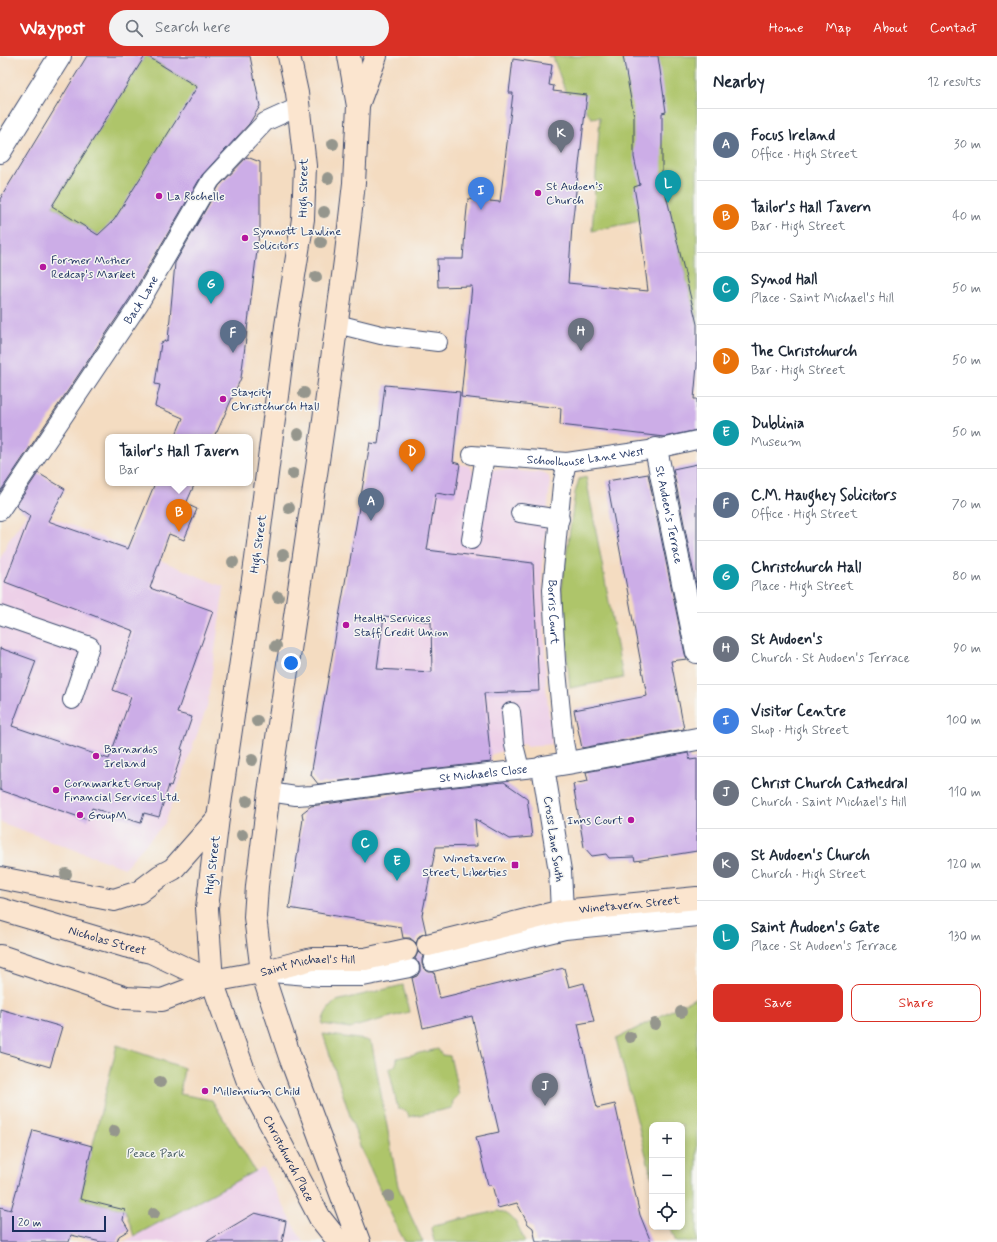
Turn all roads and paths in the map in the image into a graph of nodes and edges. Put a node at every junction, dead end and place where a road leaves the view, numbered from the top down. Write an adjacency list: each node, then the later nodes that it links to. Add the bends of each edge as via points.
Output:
1 (60, 56): 7 (street)
2 (290, 56): 6 (main road, High Street)
3 (349, 56): 5 (main road)
4 (376, 56): 5 (main road)
5 (358, 106): 8 (main road, via 354,183)
6 (298, 107): 13 (lane, Back Lane, via 265,122 211,180 139,304); 26 (main road, High Street, via 305,166 303,219)
7 (0, 152)
8 (337, 324): 9 (lane, via 381,335); 25 (main road)
9 (438, 342)
10 (697, 440): 11 (lane, Schoolhouse Lane West)
11 (656, 449): 12 (lane, Schoolhouse Lane West); 18 (street, St Audoen's Terrace)
12 (567, 462): 15 (lane, Borris Court, via 562,485); 16 (lane, Schoolhouse Lane West, via 479,455)
13 (0, 512)
14 (520, 513): 15 (lane)
15 (560, 519): 22 (lane, Borris Court, via 552,590 556,661)
16 (471, 540)
17 (0, 615): 19 (lane, via 90,646)
18 (697, 652)
19 (72, 700)
20 (511, 712): 24 (lane, via 514,745)
21 (697, 738): 22 (street, St Michaels Close)
22 (568, 763): 23 (street, St Michaels Close)
23 (543, 767): 24 (lane, St Michaels Close); 31 (street, Cross Lane South, via 560,871)
24 (520, 769): 25 (lane, St Michaels Close, via 312,795 296,796)
25 (269, 792): 35 (main road, via 254,917)
26 (218, 818): 27 (main road, via 174,869 138,892 114,900); 36 (main road, High Street, via 206,908)
27 (0, 878)
28 (697, 898): 31 (main road, Winetavern Street)
29 (0, 909): 36 (main road, Nicholas Street, via 151,952)
30 (697, 917): 31 (lane, Winetavern Street)
31 (564, 921): 32 (main road, via 468,936)
32 (430, 953)
33 (0, 956): 36 (main road, via 126,998 162,1000)
34 (408, 959): 35 (main road, Saint Michael's Hill, via 312,959)
35 (262, 972): 36 (main road); 38 (main road, via 290,1057)
36 (212, 981): 37 (main road, Christchurch Place, via 247,1079 320,1218)
37 (339, 1242)
38 (358, 1242)

